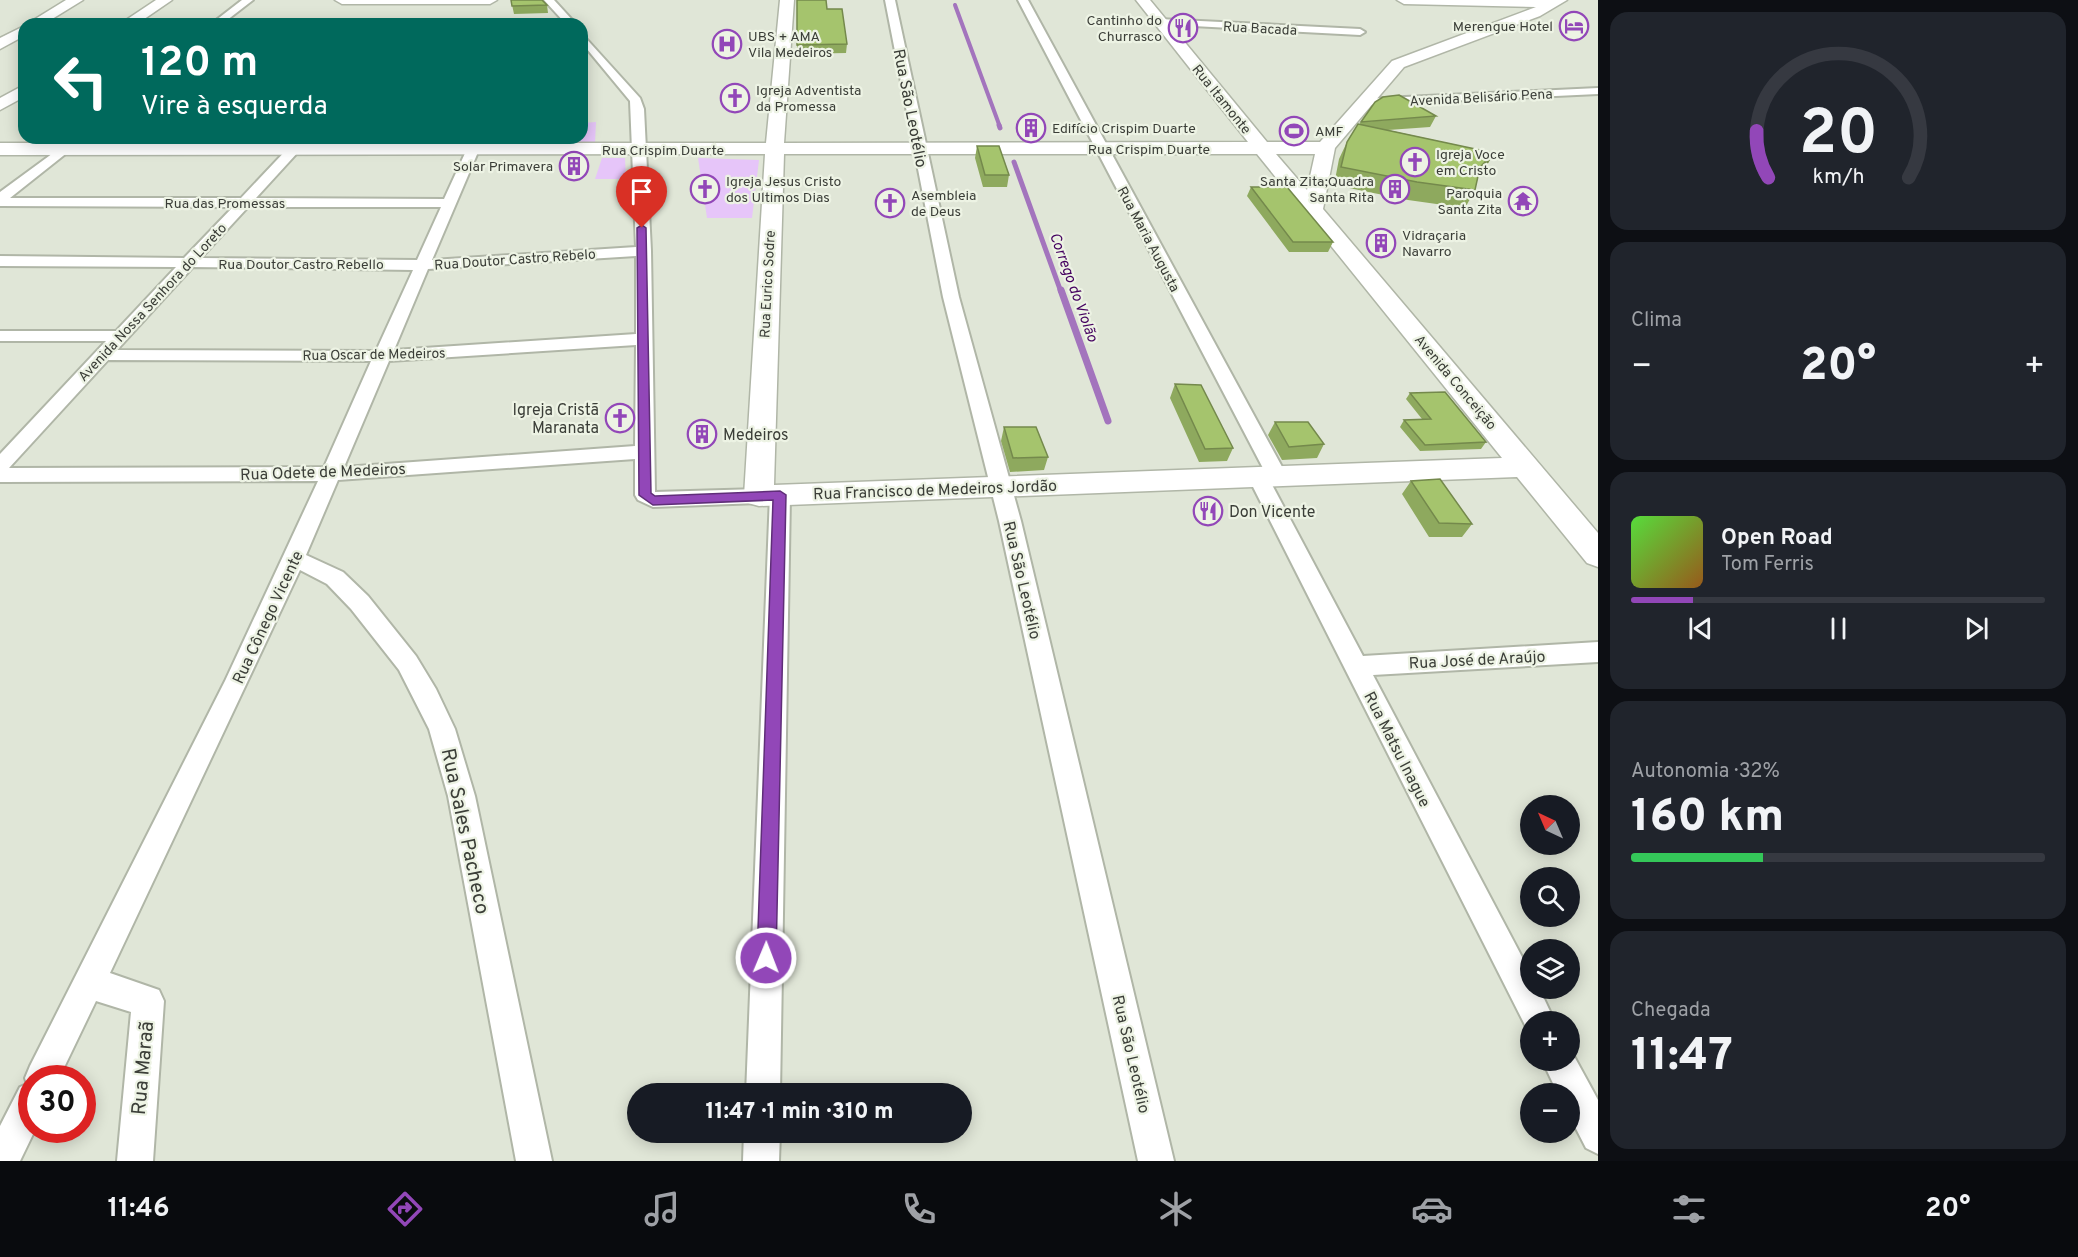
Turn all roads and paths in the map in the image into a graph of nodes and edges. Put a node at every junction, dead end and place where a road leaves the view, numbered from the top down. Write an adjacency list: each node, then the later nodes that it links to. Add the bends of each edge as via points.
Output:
1 (76, 0): 16 (main road)
2 (165, 0): 17 (main road)
3 (248, 0): 18 (street)
4 (342, 0): 5 (main road)
5 (427, 0): 6 (main road); 15 (main road)
6 (490, 0)
7 (549, 0): 19 (street)
8 (787, 0): 38 (main road, Rua Eurico Sodre)
9 (890, 0): 39 (street, Rua São Leotélio)
10 (1023, 0): 40 (street, Rua Maria Augusta)
11 (1143, 0): 20 (main road, Rua Itamonte)
12 (1404, 0): 13 (main road)
13 (1500, 0): 14 (main road)
14 (1556, 2): 27 (main road, via 1398,64)
15 (412, 17)
16 (44, 18)
17 (136, 18)
18 (224, 18)
19 (566, 18)
20 (1160, 22): 21 (street, Rua Bacada); 35 (main road, Rua Itamonte)
21 (1360, 32)
22 (18, 34): 23 (main road)
23 (0, 44)
24 (588, 47): 37 (street, Rua Francisco de Medeiros Jordão, via 636,100)
25 (1598, 91): 27 (street, Avenida Belisário Pena)
26 (18, 94): 28 (main road)
27 (1363, 102): 36 (main road)
28 (0, 105)
29 (179, 144): 33 (main road, Rua Crispim Duarte)
30 (299, 144): 42 (street, Avenida Nossa Senhora do Loreto)
31 (476, 144): 43 (street, Rua Cônego Vicente)
32 (499, 144): 37 (main road, Rua Crispim Duarte)
33 (58, 145): 34 (main road, Rua Crispim Duarte); 41 (street)
34 (0, 149)
35 (1263, 149): 36 (main road, Rua Crispim Duarte); 40 (main road, Rua Crispim Duarte); 44 (main road, Rua Itamonte)
36 (1325, 149): 44 (main road)
37 (638, 150): 38 (main road, Rua Crispim Duarte); 45 (street, Rua Francisco de Medeiros Jordão)
38 (776, 150): 39 (main road, Rua Crispim Duarte); 63 (main road, Rua Eurico Sodre, via 766,275)
39 (919, 150): 40 (main road, Rua Crispim Duarte); 62 (street, Rua São Leotélio, via 951,297)
40 (1101, 150): 61 (street, Rua Maria Augusta)
41 (0, 201): 42 (street, Rua das Promessas)
42 (244, 203): 43 (street, Rua das Promessas); 47 (street, Avenida Nossa Senhora do Loreto)
43 (449, 203): 48 (street, Rua Cônego Vicente)
44 (1308, 203): 58 (main road, Avenida Conceição)
45 (644, 251): 48 (street, Rua Doutor Castro Rebelo); 51 (street, Rua Francisco de Medeiros Jordão)
46 (0, 261): 47 (street, Rua Doutor Castro Rebello)
47 (188, 263): 48 (street, Rua Doutor Castro Rebello); 50 (street, Avenida Nossa Senhora do Loreto)
48 (422, 265): 53 (street, Rua Cônego Vicente)
49 (0, 336): 50 (street)
50 (120, 336): 52 (street, Avenida Nossa Senhora do Loreto)
51 (644, 339): 53 (street, Rua Oscar de Medeiros); 56 (street, Rua Francisco de Medeiros Jordão)
52 (103, 355): 53 (street, Rua Oscar de Medeiros); 54 (street, Avenida Nossa Senhora do Loreto)
53 (384, 356): 59 (street, Rua Cônego Vicente)
54 (27, 437): 55 (street); 57 (street, Avenida Nossa Senhora do Loreto)
55 (0, 438)
56 (645, 452): 59 (street, Rua Odete de Medeiros); 63 (street, Rua Francisco de Medeiros Jordão, via 648,499)
57 (0, 466)
58 (1525, 467): 61 (main road, Rua Francisco de Medeiros Jordão); 64 (main road, Avenida Conceição)
59 (333, 474): 60 (street, Rua Odete de Medeiros); 65 (street, Rua Cônego Vicente)
60 (0, 475)
61 (1267, 476): 62 (main road, Rua Francisco de Medeiros Jordão); 67 (street, Rua Matsu Inague)
62 (1000, 487): 63 (main road, Rua Francisco de Medeiros Jordão); 80 (street, Rua São Leotélio)
63 (770, 496): 72 (street)
64 (1598, 555)
65 (294, 558): 68 (street, Rua Cônego Vicente); 78 (street, Rua Sales Pacheco, via 334,578 349,591 407,661 442,724 465,805)
66 (1598, 652): 67 (street, Rua José de Araújo)
67 (1355, 666): 69 (street, Rua Matsu Inague)
68 (89, 982): 70 (street, Rua Cônego Vicente); 77 (street, Rua Maraã, via 148,1001)
69 (1533, 1011)
70 (48, 1065)
71 (1565, 1071): 74 (street)
72 (763, 1083)
73 (18, 1128): 76 (street)
74 (1598, 1136)
75 (762, 1143): 79 (street)
76 (1, 1161)
77 (135, 1161)
78 (534, 1161)
79 (761, 1161)
80 (1156, 1161)

